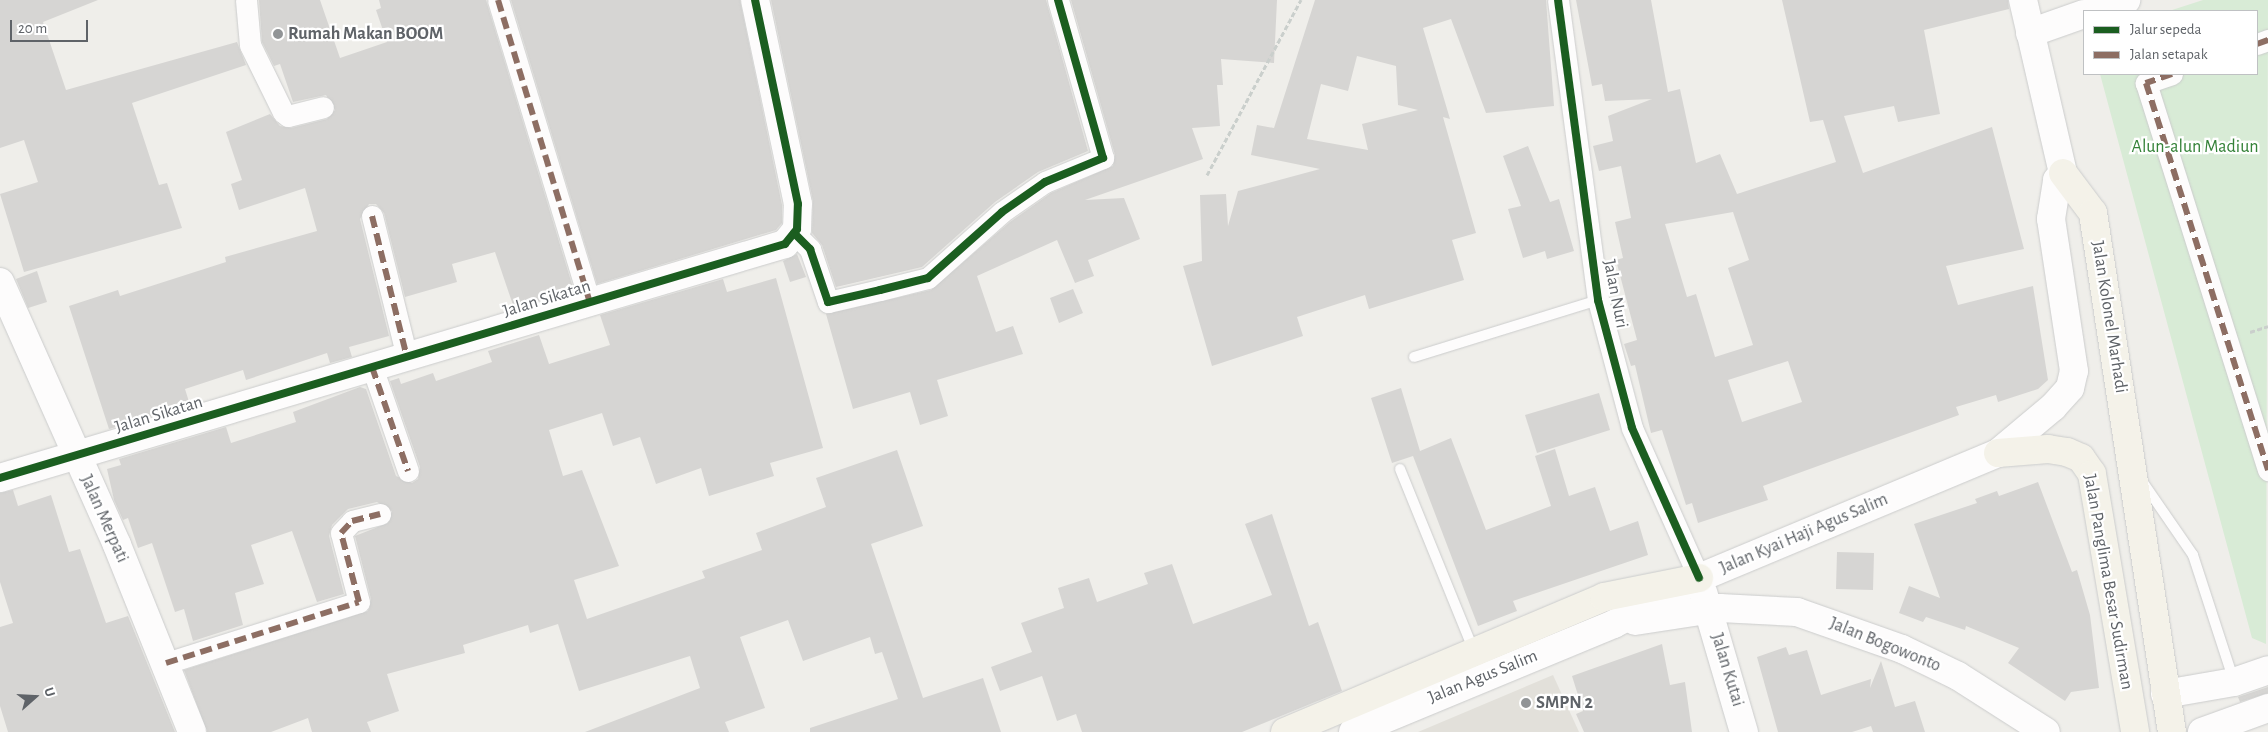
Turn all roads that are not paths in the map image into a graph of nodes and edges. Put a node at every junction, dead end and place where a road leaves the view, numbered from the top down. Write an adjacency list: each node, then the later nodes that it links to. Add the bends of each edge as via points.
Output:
1 (246, 0): 12 (street, via 250,45 279,108 288,116)
2 (498, 0): 18 (street)
3 (755, 0): 15 (main road, via 798,204)
4 (1058, 0): 15 (street, via 1103,158 1045,182 1002,212 928,278 880,290 828,302 810,249)
5 (1558, 0): 17 (street, Jalan Nuri)
6 (2023, 0): 10 (main road, Jalan Kolonel Marhadi)
7 (2126, 0): 8 (main road)
8 (2096, 10)
9 (2083, 14): 10 (main road)
10 (2030, 32): 13 (main road, Jalan Kolonel Marhadi)
11 (2169, 75): 26 (street, via 2146,83)
12 (323, 107)
13 (2064, 173): 22 (main road, via 2057,180 2051,218 2074,371 2070,388 2054,407); 25 (main road, Jalan Kolonel Marhadi, via 2093,213)
14 (372, 216): 19 (street)
15 (794, 233): 18 (main road, Jalan Sikatan, via 785,244)
16 (0, 282): 23 (main road, Jalan Merpati)
17 (1598, 300): 20 (lane); 30 (street, Jalan Nuri, via 1632,428)
18 (590, 302): 19 (main road, Jalan Sikatan)
19 (407, 357): 21 (main road, Jalan Sikatan)
20 (1414, 357)
21 (372, 367): 23 (main road, Jalan Sikatan); 27 (street)
22 (1998, 453): 30 (main road, Jalan Kyai Haji Agus Salim); 44 (main road, Jalan Panglima Besar Sudirman, via 2048,449 2067,452 2082,458 2092,474)
23 (76, 456): 28 (main road, Jalan Sikatan); 33 (main road, Jalan Merpati)
24 (1400, 469): 34 (lane)
25 (2134, 470): 36 (lane, via 2193,555); 37 (main road)
26 (2268, 470)
27 (408, 471)
28 (0, 478)
29 (380, 514): 33 (street, via 352,521 341,533 359,602)
30 (1699, 578): 31 (main road, Jalan Kutai); 32 (main road, Jalan Kyai Haji Agus Salim); 34 (main road, via 1604,597)
31 (1708, 609): 32 (main road, Jalan Bogowonto); 42 (main road, Jalan Kutai); 43 (main road, Jalan Bogowonto, via 1797,612 1844,625 1958,676)
32 (1614, 624): 34 (main road, Jalan Agus Salim)
33 (166, 663): 39 (main road, Jalan Merpati)
34 (1478, 664): 40 (main road); 41 (main road, Jalan Agus Salim)
35 (2268, 670): 36 (main road)
36 (2234, 682): 37 (main road)
37 (2165, 694): 45 (main road)
38 (2268, 708): 46 (main road)
39 (192, 732)
40 (1285, 732)
41 (1353, 732)
42 (1744, 732)
43 (2046, 732)
44 (2135, 732)
45 (2172, 732)
46 (2202, 732)

